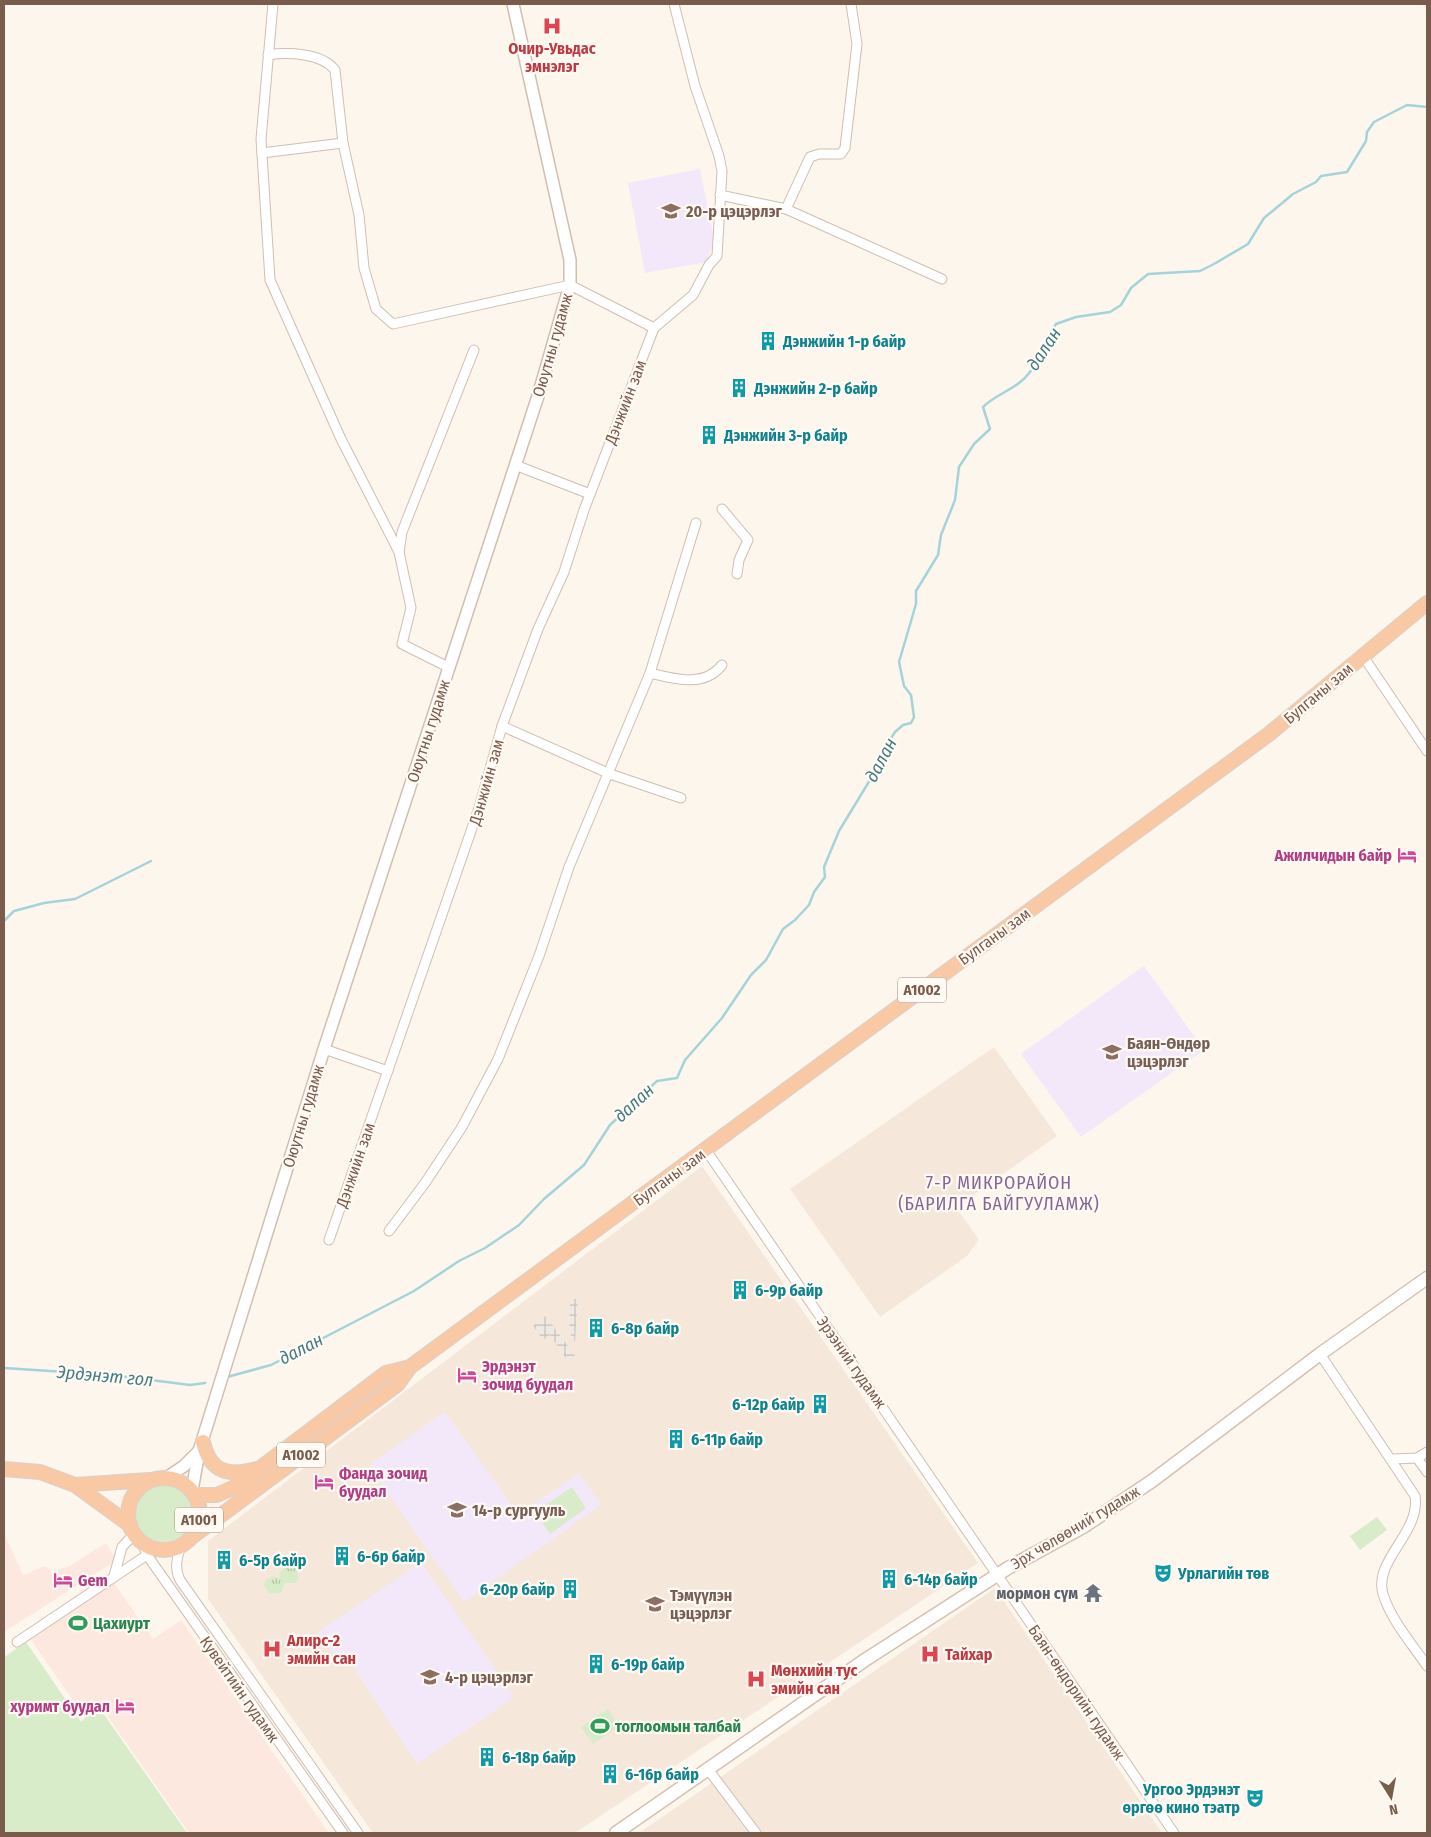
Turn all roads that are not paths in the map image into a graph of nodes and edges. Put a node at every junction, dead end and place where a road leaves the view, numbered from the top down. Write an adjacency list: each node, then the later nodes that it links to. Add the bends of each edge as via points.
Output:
1 (273, 4): 5 (street)
2 (513, 4): 11 (street, Оюутны гудамж, via 570,260)
3 (674, 4): 8 (street, via 695,86 719,156 722,170)
4 (851, 4): 9 (street, via 857,44 845,148 840,154 810,157)
5 (268, 55): 6 (street, via 283,52 330,63 338,78); 7 (street)
6 (343, 143): 7 (street); 11 (street, via 360,215 364,268 376,309 394,324)
7 (262, 153): 18 (street, via 270,280 341,439)
8 (720, 195): 9 (street); 12 (street, via 717,256 693,295)
9 (786, 209): 10 (street)
10 (942, 279)
11 (570, 285): 12 (street); 14 (street, Оюутны гудамж)
12 (654, 328): 15 (street, Дэнжийн зам)
13 (474, 350): 18 (street, via 402,532)
14 (515, 465): 15 (street); 23 (street, Оюутны гудамж)
15 (590, 494): 25 (street, Дэнжийн зам, via 564,572)
16 (722, 510): 19 (street, via 748,540)
17 (696, 523): 24 (street)
18 (398, 552): 23 (street, via 410,608 402,644)
19 (737, 574)
20 (1427, 603): 21 (highway, Булганы зам / A1002)
21 (1363, 656): 26 (street); 31 (highway, Булганы зам / A1002, via 1269,734)
22 (722, 665): 24 (street, via 700,679 685,681)
23 (448, 667): 29 (street, Оюутны гудамж)
24 (650, 673): 27 (street)
25 (502, 726): 27 (street); 30 (street, Дэнжийн зам, via 479,808)
26 (1427, 751)
27 (610, 774): 28 (street); 32 (street, via 569,868 539,956 498,1059 462,1127)
28 (681, 798)
29 (324, 1049): 30 (street); 37 (street, Оюутны гудамж)
30 (388, 1071): 33 (street, Дэнжийн зам)
31 (706, 1150): 36 (highway, Булганы зам / A1002); 50 (street, Эрээний гудамж)
32 (388, 1231)
33 (329, 1240)
34 (1427, 1278): 35 (main road, Эрх чөлөөний гудамж)
35 (1320, 1354): 40 (street); 50 (main road, Эрх чөлөөний гудамж, via 1152,1481 1083,1527)
36 (410, 1367): 41 (highway, Булганы зам / A1002, via 386,1373); 49 (highway, Булганы зам / A1002, via 398,1384)
37 (201, 1446): 41 (highway, via 219,1470 242,1472); 44 (street, via 184,1466); 47 (street, Оюутны гудамж)
38 (1427, 1452): 39 (street)
39 (1417, 1458): 40 (street); 43 (street)
40 (1393, 1459): 53 (street, via 1411,1486 1417,1508 1412,1523 1382,1574 1382,1592 1387,1606)
41 (262, 1468): 47 (highway, Булганы зам / A1002, via 227,1492 217,1495)
42 (4, 1469): 46 (highway, A1001, via 40,1472)
43 (1427, 1472)
44 (166, 1478): 45 (highway, A1001); 47 (highway, A1001, via 185,1484)
45 (150, 1480): 46 (highway, A1001); 48 (highway, via 142,1484 128,1507)
46 (75, 1485): 48 (highway, A1001)
47 (193, 1493): 49 (highway, A1001, via 200,1514 195,1532)
48 (138, 1539): 49 (highway, A1001, via 161,1550); 51 (street); 51 (street, via 122,1548); 55 (street, Кувейтийн гудамж)
49 (185, 1542): 56 (street, Кувейтийн гудамж, via 176,1563 180,1580)
50 (998, 1574): 54 (main road, Эрх чөлөөний гудамж, via 864,1660); 59 (street, Баян-өндорийн гудамж, via 1108,1741)
51 (114, 1576): 52 (street)
52 (17, 1642)
53 (1427, 1666)
54 (707, 1768): 57 (main road, Эрх чөлөөний гудамж); 58 (street)
55 (343, 1833)
56 (358, 1833)
57 (616, 1833)
58 (756, 1833)
59 (1174, 1833)

